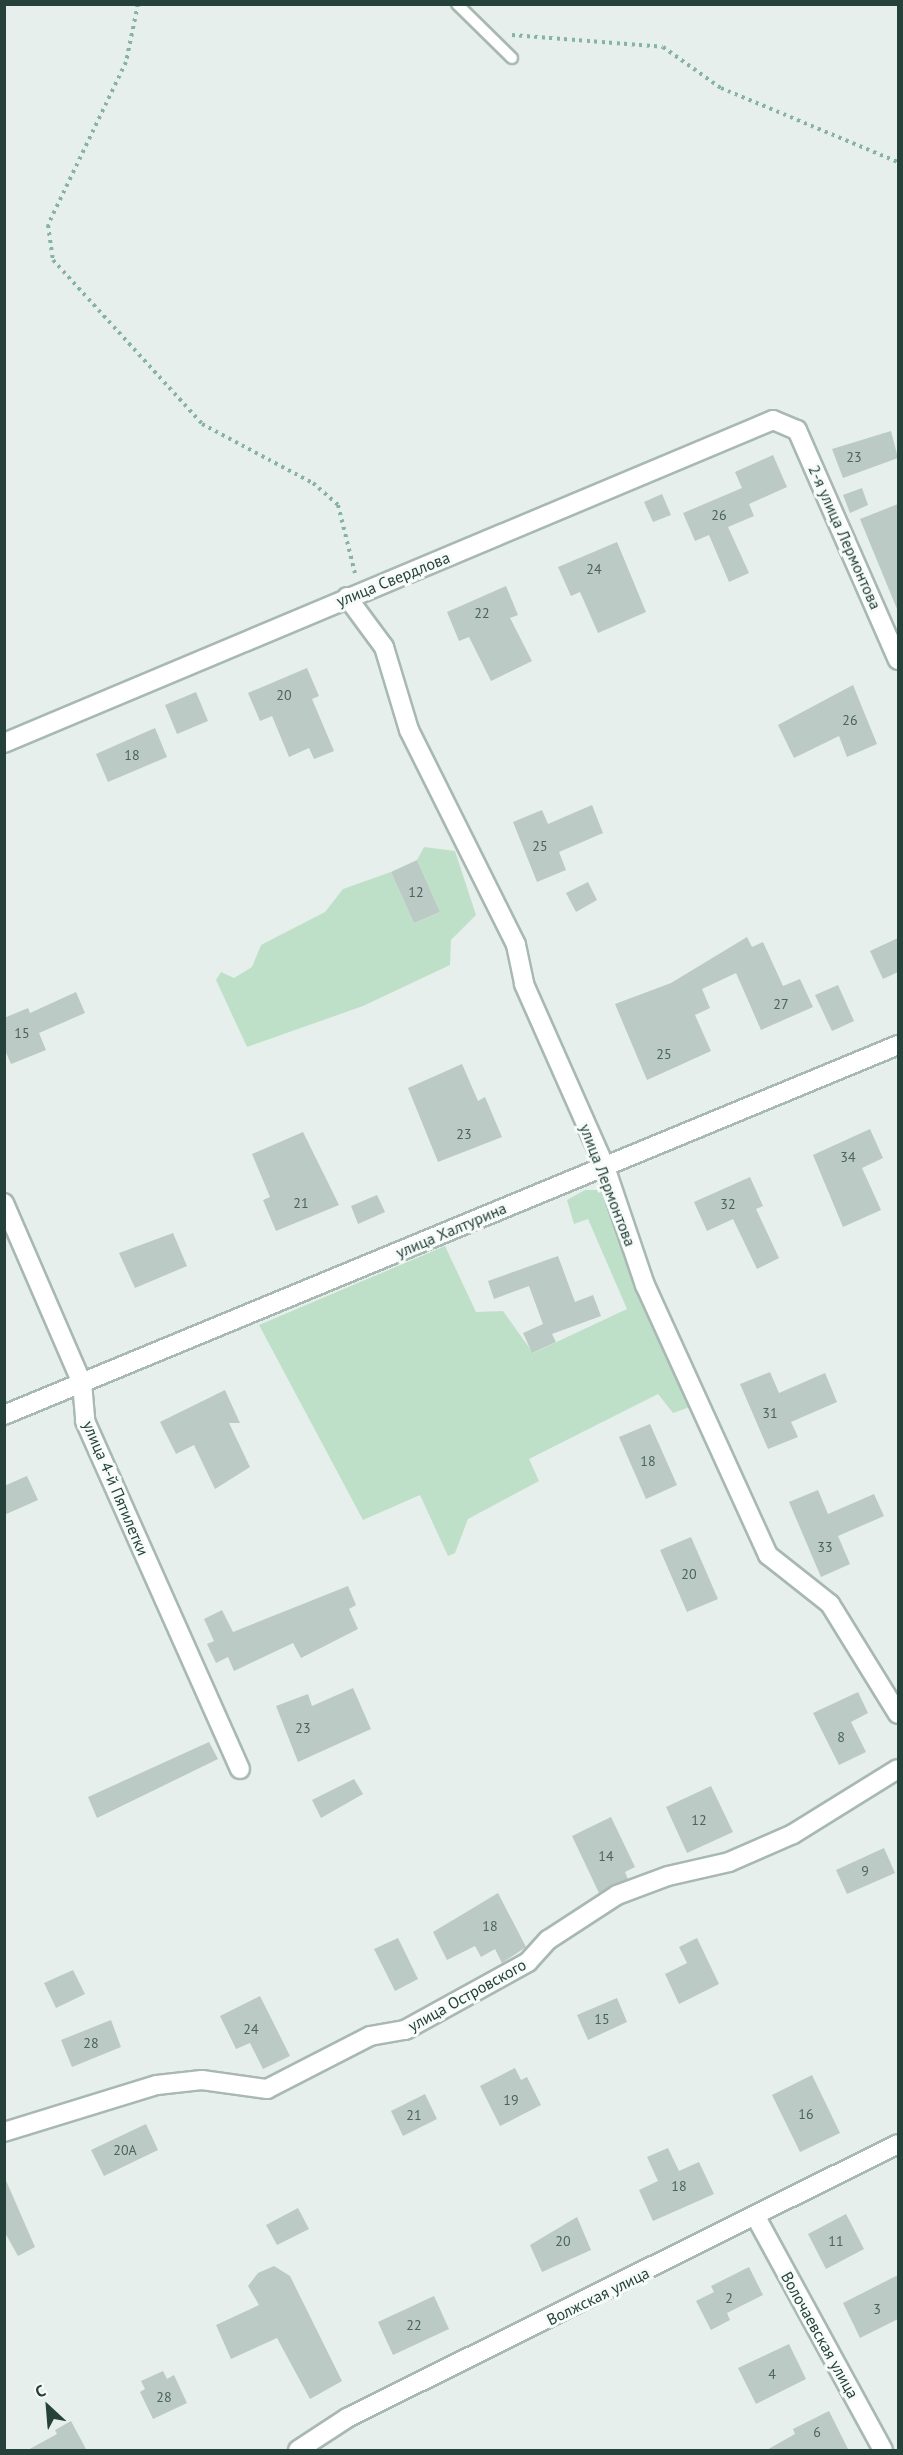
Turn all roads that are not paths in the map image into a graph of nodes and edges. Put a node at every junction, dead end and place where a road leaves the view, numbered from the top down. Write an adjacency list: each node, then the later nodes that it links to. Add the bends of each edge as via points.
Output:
1 (458, 4): 2 (lane)
2 (512, 58)
3 (783, 421): 4 (street, улица Свердлова, via 773,420 578,506); 5 (street, 2-я улица Лермонтова, via 797,430 824,485)
4 (352, 594): 6 (street, улица Свердлова, via 143,689); 8 (street, улица Лермонтова, via 384,647 409,730 516,945 524,984)
5 (898, 660)
6 (4, 743)
7 (898, 1045): 8 (street, улица Халтурина)
8 (605, 1167): 10 (street, улица Халтурина); 12 (street, улица Лермонтова, via 645,1285 768,1555 830,1604)
9 (4, 1203): 10 (street, улица 4-й Пятилетки)
10 (82, 1383): 11 (street, улица Халтурина); 13 (street, улица 4-й Пятилетки, via 85,1421)
11 (4, 1415)
12 (898, 1714)
13 (240, 1769)
14 (898, 1769): 15 (street, улица Островского, via 793,1834 729,1862 668,1876 617,1895 548,1940 528,1962 405,2030 370,2036 267,2089 202,2080 157,2085)
15 (4, 2132)
16 (898, 2144): 17 (street, Волжская улица)
17 (757, 2219): 18 (street, Волжская улица, via 347,2418); 19 (street, Волочаевская улица)
18 (298, 2451)
19 (883, 2451)

